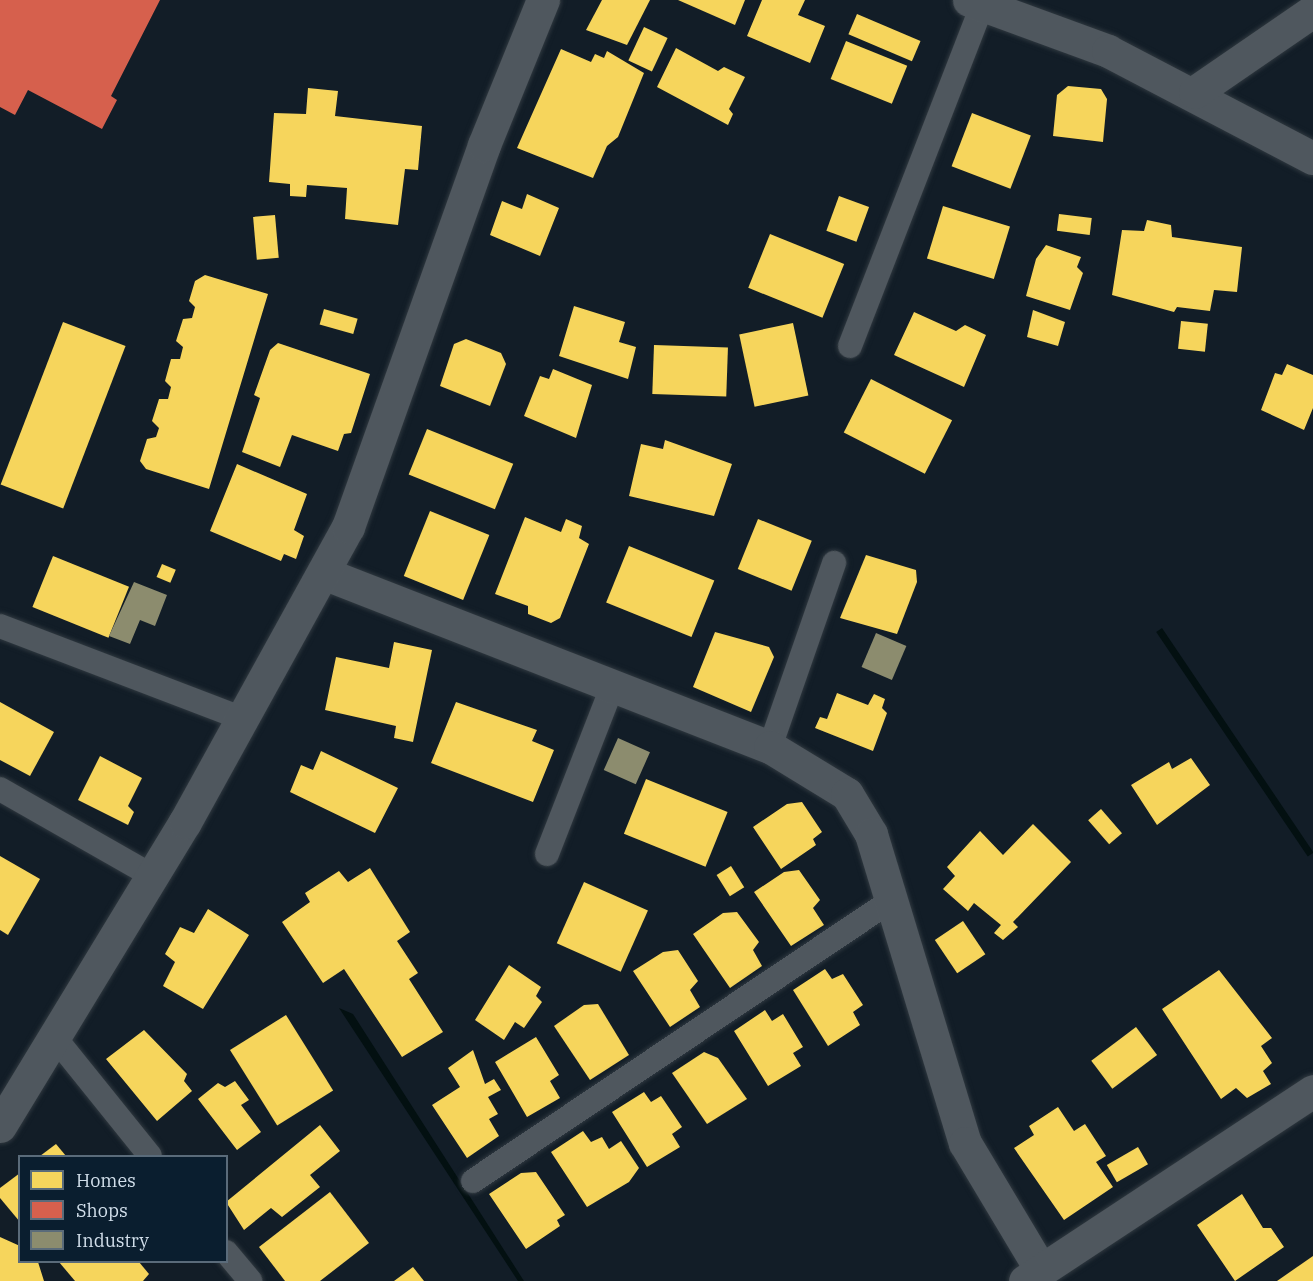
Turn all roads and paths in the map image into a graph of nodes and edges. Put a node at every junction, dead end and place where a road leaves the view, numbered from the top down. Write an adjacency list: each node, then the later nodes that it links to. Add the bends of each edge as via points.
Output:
1 (543, 0): 8 (street, via 484,145 348,527)
2 (975, 3): 4 (street, via 1108,51); 6 (lane)
3 (1313, 11): 4 (street)
4 (1195, 92): 5 (street)
5 (1313, 158)
6 (850, 345)
7 (834, 563): 12 (lane)
8 (326, 574): 10 (street); 11 (street)
9 (0, 626): 11 (lane)
10 (613, 685): 12 (street); 14 (lane)
11 (243, 719): 15 (street)
12 (770, 747): 16 (street, via 847,794 871,834)
13 (0, 789): 15 (lane)
14 (547, 854)
15 (152, 875): 17 (street)
16 (892, 900): 21 (lane); 23 (street, via 965,1143)
17 (52, 1034): 19 (street); 20 (lane)
18 (1309, 1102): 23 (street)
19 (0, 1125)
20 (149, 1155)
21 (472, 1181)
22 (228, 1254): 24 (lane)
23 (1033, 1275)
24 (250, 1281)

